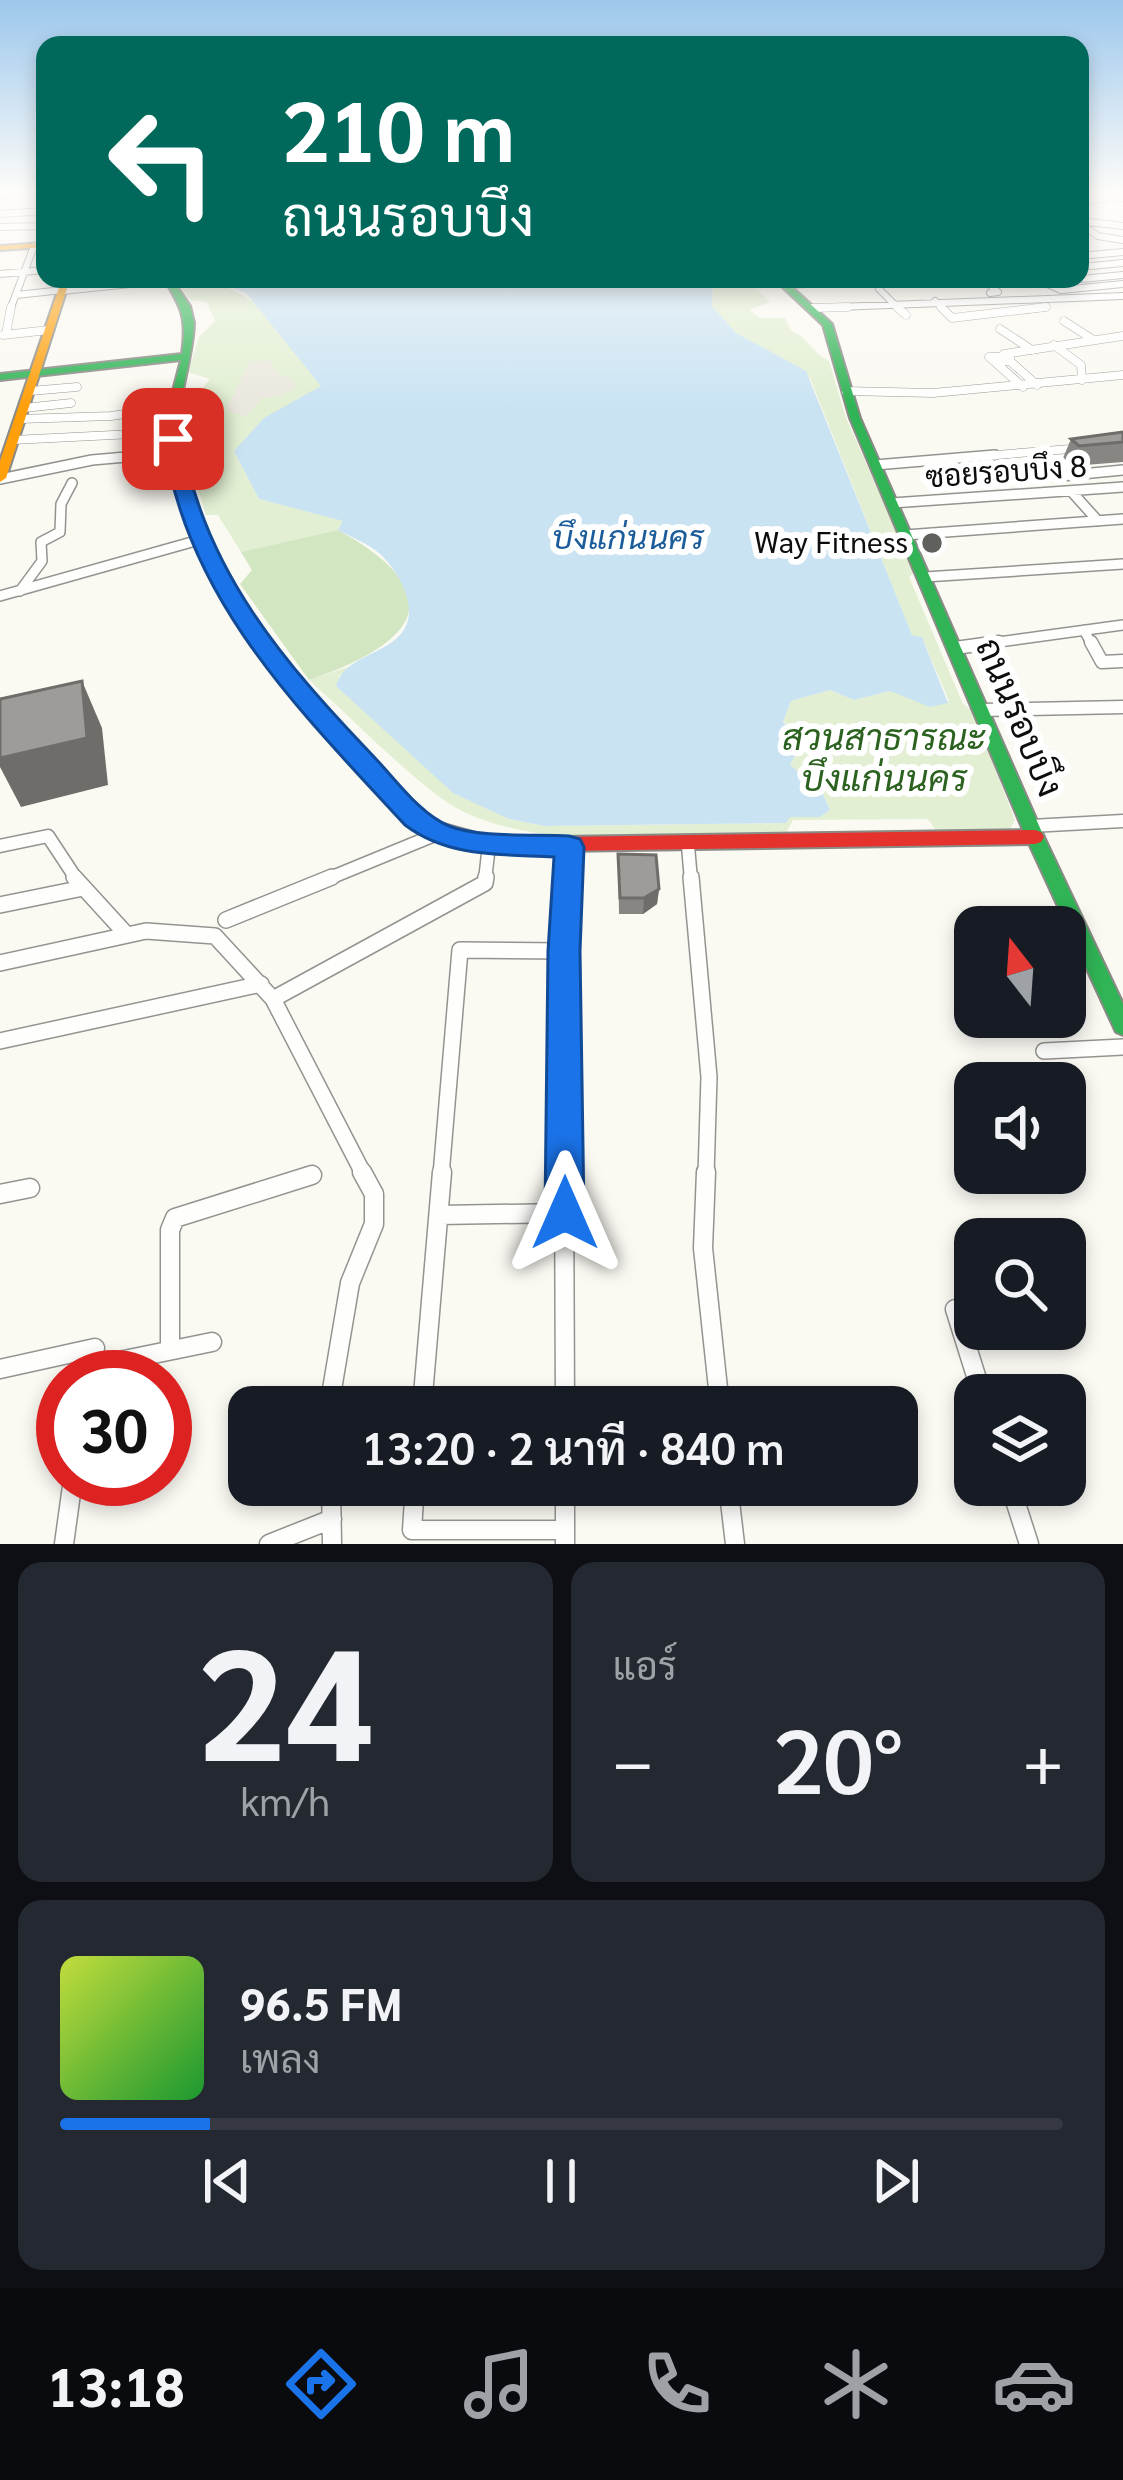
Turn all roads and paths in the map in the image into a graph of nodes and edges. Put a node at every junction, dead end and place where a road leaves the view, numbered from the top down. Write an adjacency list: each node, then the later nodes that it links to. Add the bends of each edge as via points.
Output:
1 (31, 262): 5 (street)
2 (1123, 263): 3 (street)
3 (1089, 266)
4 (36, 271): 5 (street)
5 (27, 272): 6 (street); 17 (street)
6 (0, 274)
7 (1123, 280): 8 (street)
8 (1089, 285)
9 (59, 288): 17 (street)
10 (64, 288): 28 (street)
11 (173, 288): 34 (street, via 188,312)
12 (788, 288): 23 (street, ถนนรอบบึง)
13 (879, 288): 22 (street)
14 (994, 288): 16 (street)
15 (1030, 288): 20 (street)
16 (960, 295)
17 (16, 296): 19 (street); 29 (street)
18 (1123, 296): 20 (street)
19 (3, 298)
20 (1042, 300): 21 (street)
21 (935, 301): 22 (street); 24 (street, via 952,318)
22 (894, 303): 23 (street); 25 (street)
23 (812, 308): 42 (street, ถนนรอบบึง, via 827,324)
24 (1082, 309)
25 (906, 315)
26 (1064, 321): 31 (street)
27 (1000, 329): 33 (street)
28 (49, 330): 29 (street); 45 (street)
29 (3, 335)
30 (1123, 336): 31 (street)
31 (1093, 340): 32 (street)
32 (1054, 345): 33 (street); 38 (street, via 1081,365)
33 (1030, 349): 35 (street)
34 (182, 357): 44 (street); 45 (street)
35 (1006, 359): 39 (street); 41 (street)
36 (1123, 375): 38 (street)
37 (0, 377): 45 (street)
38 (1082, 380): 39 (street)
39 (1037, 385): 41 (street)
40 (77, 387): 45 (street)
41 (1023, 387): 42 (street)
42 (846, 391): 50 (street, ถนนรอบบึง)
43 (71, 403): 45 (street)
44 (172, 407): 45 (street, via 111,416); 46 (street)
45 (20, 413): 46 (street); 52 (street)
46 (173, 432): 49 (street)
47 (1100, 447): 48 (street)
48 (1038, 452): 50 (street); 51 (street, via 1061,476)
49 (175, 453): 52 (street); 60 (street)
50 (875, 465): 56 (street, ถนนรอบบึง)
51 (1123, 470)
52 (0, 478)
53 (72, 483): 61 (street, via 60,532 41,542)
54 (1123, 487): 55 (street, ซอยรอบบึง 8)
55 (1071, 491): 56 (street, ซอยรอบบึง 8); 58 (street)
56 (892, 503): 59 (street, ถนนรอบบึง)
57 (1123, 519): 58 (street)
58 (1097, 521): 59 (street)
59 (905, 535): 64 (street, ถนนรอบบึง)
60 (199, 540): 63 (street); 75 (street, via 286,681)
61 (43, 561): 63 (street); 65 (street)
62 (1123, 564): 64 (street)
63 (69, 577): 65 (street)
64 (925, 577): 69 (street, ถนนรอบบึง)
65 (20, 591): 66 (street)
66 (0, 596)
67 (1123, 625): 68 (street)
68 (1084, 630): 69 (street); 70 (street, via 1102,662)
69 (956, 648): 72 (street, ถนนรอบบึง)
70 (1123, 662)
71 (1123, 707): 72 (street)
72 (982, 710): 74 (street, ถนนรอบบึง)
73 (1123, 821): 74 (street)
74 (1033, 832): 78 (street, ถนนรอบบึง); 87 (street)
75 (437, 834): 76 (street, ถนนรอบบึง); 82 (street)
76 (489, 844): 79 (street, ถนนรอบบึง); 86 (street, via 485,883)
77 (0, 846): 80 (street, via 48,836)
78 (688, 846): 79 (street, ถนนรอบบึง); 103 (street, via 709,1077 704,1248)
79 (569, 847): 84 (street)
80 (83, 887): 81 (street); 83 (street)
81 (0, 905)
82 (226, 920)
83 (127, 935): 85 (street); 86 (street, via 215,936)
84 (564, 951): 94 (street); 95 (street, via 460,950)
85 (0, 963)
86 (267, 991): 88 (street); 100 (street, via 374,1194 374,1224 350,1283)
87 (1123, 1026)
88 (0, 1041)
89 (1123, 1047): 90 (street)
90 (1044, 1051)
91 (312, 1174): 97 (street, via 175,1218)
92 (30, 1188): 93 (street)
93 (0, 1194)
94 (565, 1213): 95 (street); 102 (street)
95 (439, 1215): 101 (street)
96 (212, 1342): 97 (street)
97 (170, 1350)
98 (36, 1362): 99 (street)
99 (0, 1370)
100 (333, 1386)
101 (424, 1386)
102 (565, 1386)
103 (718, 1386)
104 (69, 1506): 112 (street)
105 (332, 1506): 110 (street)
106 (414, 1506): 111 (street, via 412,1530)
107 (565, 1506): 111 (street)
108 (730, 1506): 115 (street)
109 (1017, 1506): 116 (street)
110 (332, 1519): 113 (street); 114 (street)
111 (565, 1537)
112 (64, 1544)
113 (269, 1544)
114 (332, 1544)
115 (735, 1544)
116 (1029, 1544)

